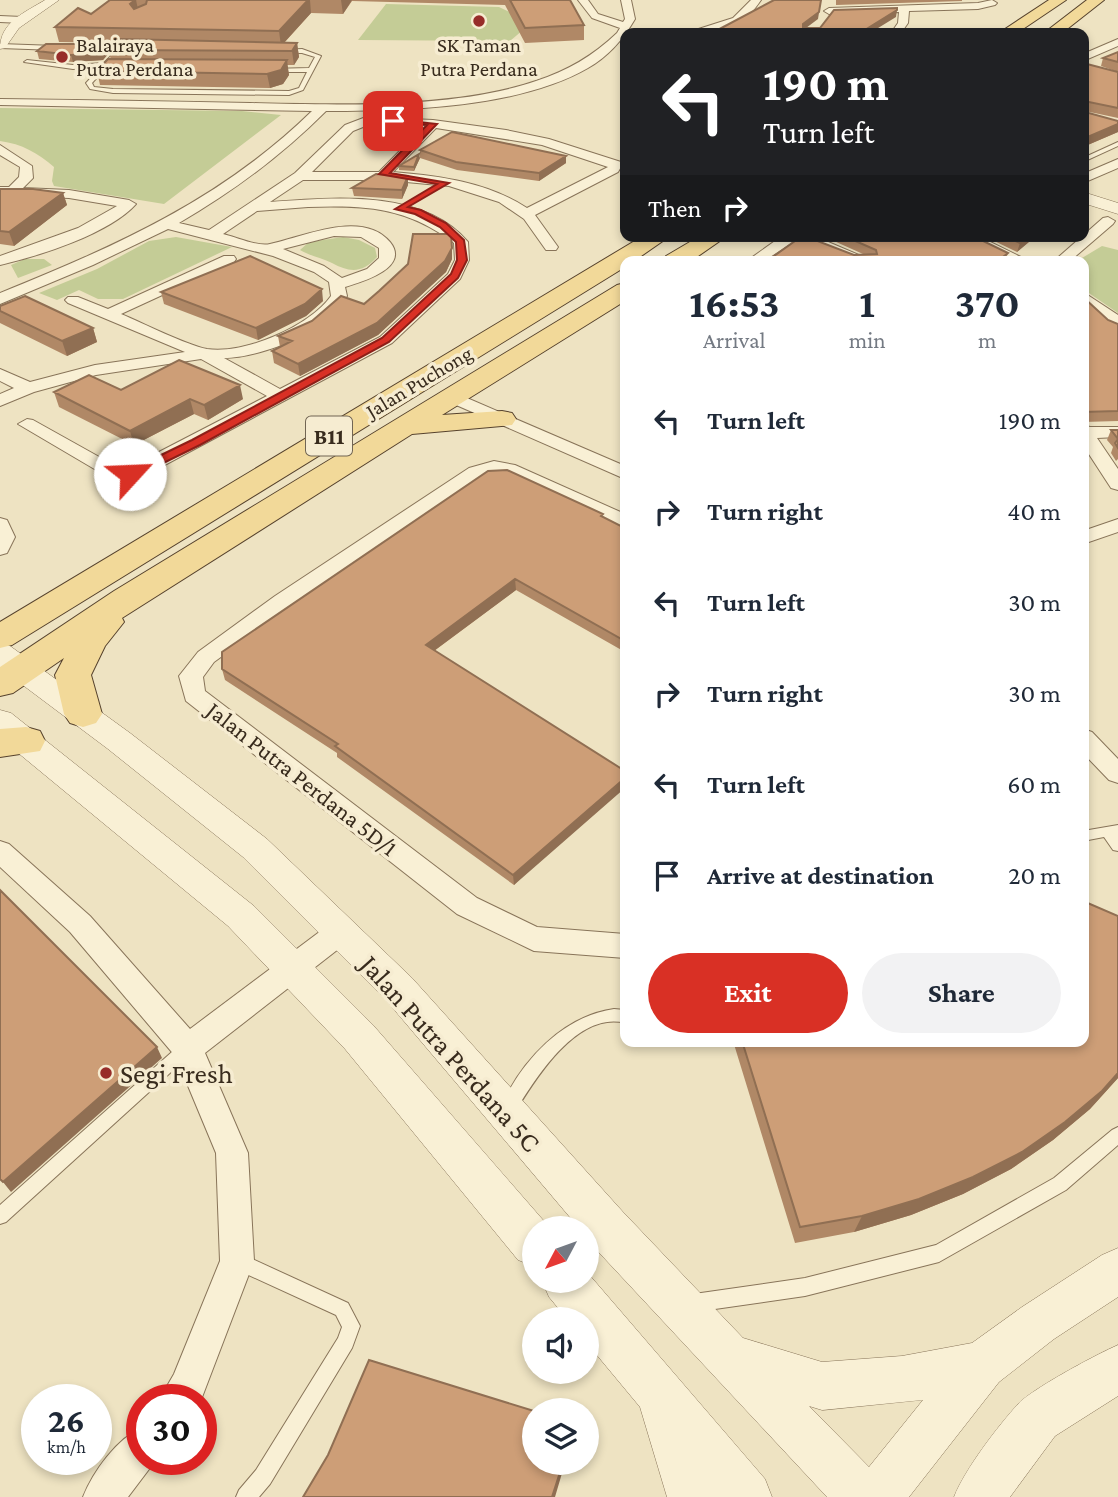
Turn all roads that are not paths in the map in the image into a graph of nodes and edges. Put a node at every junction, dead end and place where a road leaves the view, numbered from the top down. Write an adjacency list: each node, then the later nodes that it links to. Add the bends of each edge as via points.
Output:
1 (53, 0): 11 (street)
2 (583, 0): 13 (street, via 595,16)
3 (626, 0): 13 (street, via 630,19)
4 (756, 0): 14 (street, via 750,13)
5 (1059, 0): 16 (main road)
6 (991, 1): 9 (street, via 978,6)
7 (1097, 1): 17 (main road)
8 (829, 5): 9 (street); 12 (street)
9 (904, 9): 15 (street)
10 (0, 19): 11 (street)
11 (22, 20): 20 (street, via 14,24)
12 (822, 22)
13 (625, 26)
14 (717, 28)
15 (900, 28)
16 (1015, 28)
17 (1059, 28)
18 (620, 36): 37 (street, via 606,55 586,65 503,94)
19 (1118, 42): 24 (street)
20 (0, 46): 21 (lane)
21 (65, 48)
22 (133, 49): 28 (lane, via 116,49)
23 (276, 51): 31 (lane, via 318,56)
24 (1089, 55)
25 (1089, 57): 26 (street)
26 (1108, 60)
27 (27, 62): 28 (lane)
28 (103, 67): 29 (lane); 32 (lane, via 89,83 92,88)
29 (116, 69)
30 (268, 70): 31 (lane)
31 (310, 70): 33 (lane, via 301,89)
32 (113, 91): 33 (lane); 35 (lane)
33 (249, 94): 36 (lane)
34 (0, 102): 35 (street)
35 (103, 104): 36 (street)
36 (238, 106): 37 (street)
37 (322, 108): 57 (street, via 264,164)
38 (433, 124): 43 (street); 44 (street, via 357,122); 55 (street, via 545,142 616,165)
39 (1118, 144): 41 (lane)
40 (0, 149): 50 (street, via 26,166 26,178)
41 (1089, 157)
42 (1118, 163): 45 (street)
43 (384, 174): 44 (street); 47 (street)
44 (300, 176): 53 (street)
45 (1089, 177)
46 (1089, 179): 48 (street)
47 (445, 183): 49 (street); 54 (street)
48 (1108, 183)
49 (464, 187): 52 (street); 55 (street, via 503,199)
50 (7, 191): 76 (street, via 69,194 129,204 81,233)
51 (1089, 201): 56 (street)
52 (429, 206): 54 (street); 58 (street); 91 (street, via 461,242 462,260 455,276 386,340)
53 (253, 208): 54 (street, via 331,203); 60 (street)
54 (400, 209): 59 (street)
55 (526, 214): 68 (street)
56 (1113, 215): 61 (street)
57 (169, 225): 60 (street); 76 (street)
58 (384, 230): 59 (street); 80 (street, via 387,256 382,266)
59 (358, 232): 69 (street, via 310,236)
60 (210, 236): 69 (street)
61 (1089, 236)
62 (651, 242): 70 (main road, Jalan Puchong / B11)
63 (706, 242): 71 (main road)
64 (783, 242): 72 (street)
65 (816, 242): 73 (street)
66 (979, 242): 74 (street)
67 (1082, 242): 75 (street)
68 (551, 247)
69 (267, 250): 80 (street, via 317,266)
70 (631, 256)
71 (682, 256)
72 (762, 256)
73 (853, 256)
74 (1011, 256)
75 (1067, 256)
76 (60, 257): 79 (street); 82 (street)
77 (229, 259): 85 (street)
78 (620, 264): 87 (main road, Jalan Puchong / B11)
79 (4, 271): 82 (street)
80 (337, 284): 88 (street, via 339,296 328,312 307,327 243,353)
81 (620, 292): 87 (main road, Jalan Puchong / B11)
82 (0, 298)
83 (73, 300): 85 (street)
84 (1089, 302): 86 (street)
85 (108, 314): 88 (street)
86 (1118, 323)
87 (500, 349): 92 (main road, Jalan Puchong / B11); 94 (main road); 99 (main road, Jalan Puchong / B11)
88 (204, 354): 90 (street, via 95,370); 91 (street)
89 (0, 374): 90 (street)
90 (28, 388): 93 (street)
91 (282, 397): 95 (street, via 130,474 115,473)
92 (453, 397): 94 (street); 96 (main road, Jalan Puchong / B11); 99 (main road, via 413,397 351,432)
93 (0, 401)
94 (506, 421): 96 (main road); 101 (street)
95 (27, 424)
96 (404, 427): 108 (main road, Jalan Puchong / B11)
97 (1089, 432): 98 (street)
98 (1118, 432)
99 (326, 438): 109 (main road, Jalan Puchong / B11)
100 (1089, 440): 102 (street)
101 (620, 471)
102 (1118, 484)
103 (620, 520): 120 (street, Jalan Putra Perdana 5D/1, via 508,469 476,472 272,609 206,657 191,676 194,695 467,906 534,939)
104 (0, 524): 107 (street, via 5,537)
105 (1118, 525): 106 (street)
106 (1089, 536)
107 (0, 549)
108 (126, 599): 110 (main road, Jalan Puchong / B11); 111 (main road, via 90,641 73,675)
109 (0, 637)
110 (7, 669): 111 (street, Jalan Putra Perdana 5C)
111 (83, 714): 119 (street, Jalan Putra Perdana 5C, via 255,848)
112 (9, 735): 121 (street, via 241,916)
113 (1089, 744): 114 (street)
114 (1118, 774)
115 (1112, 831): 116 (lane); 117 (lane)
116 (1089, 835)
117 (1118, 846)
118 (0, 851): 123 (street, via 80,924)
119 (340, 932): 121 (street); 124 (street, Jalan Putra Perdana 5C, via 399,989)
120 (620, 946)
121 (292, 969): 123 (street); 127 (street, via 359,1037)
122 (620, 1015): 124 (lane, via 585,1023 553,1045)
123 (188, 1048): 126 (lane); 128 (street, via 232,1153)
124 (506, 1112): 131 (street, Jalan Putra Perdana 5C)
125 (1118, 1135): 131 (lane, via 1060,1184 939,1252 805,1287)
126 (0, 1216)
127 (522, 1230)
128 (237, 1261): 135 (street); 139 (lane, via 342,1309 351,1326 346,1342)
129 (1118, 1270): 133 (street)
130 (575, 1293): 136 (street)
131 (679, 1305): 132 (street, Jalan Putra Perdana 5C)
132 (729, 1357): 133 (street, via 822,1385 902,1380); 142 (street, Jalan Putra Perdana 5C)
133 (982, 1365): 143 (street)
134 (1118, 1369): 144 (street, via 1038,1419)
135 (189, 1384)
136 (658, 1391): 140 (street); 141 (street)
137 (126, 1468): 138 (street)
138 (103, 1497)
139 (246, 1497)
140 (692, 1497)
141 (747, 1497)
142 (862, 1497)
143 (877, 1497)
144 (979, 1497)

